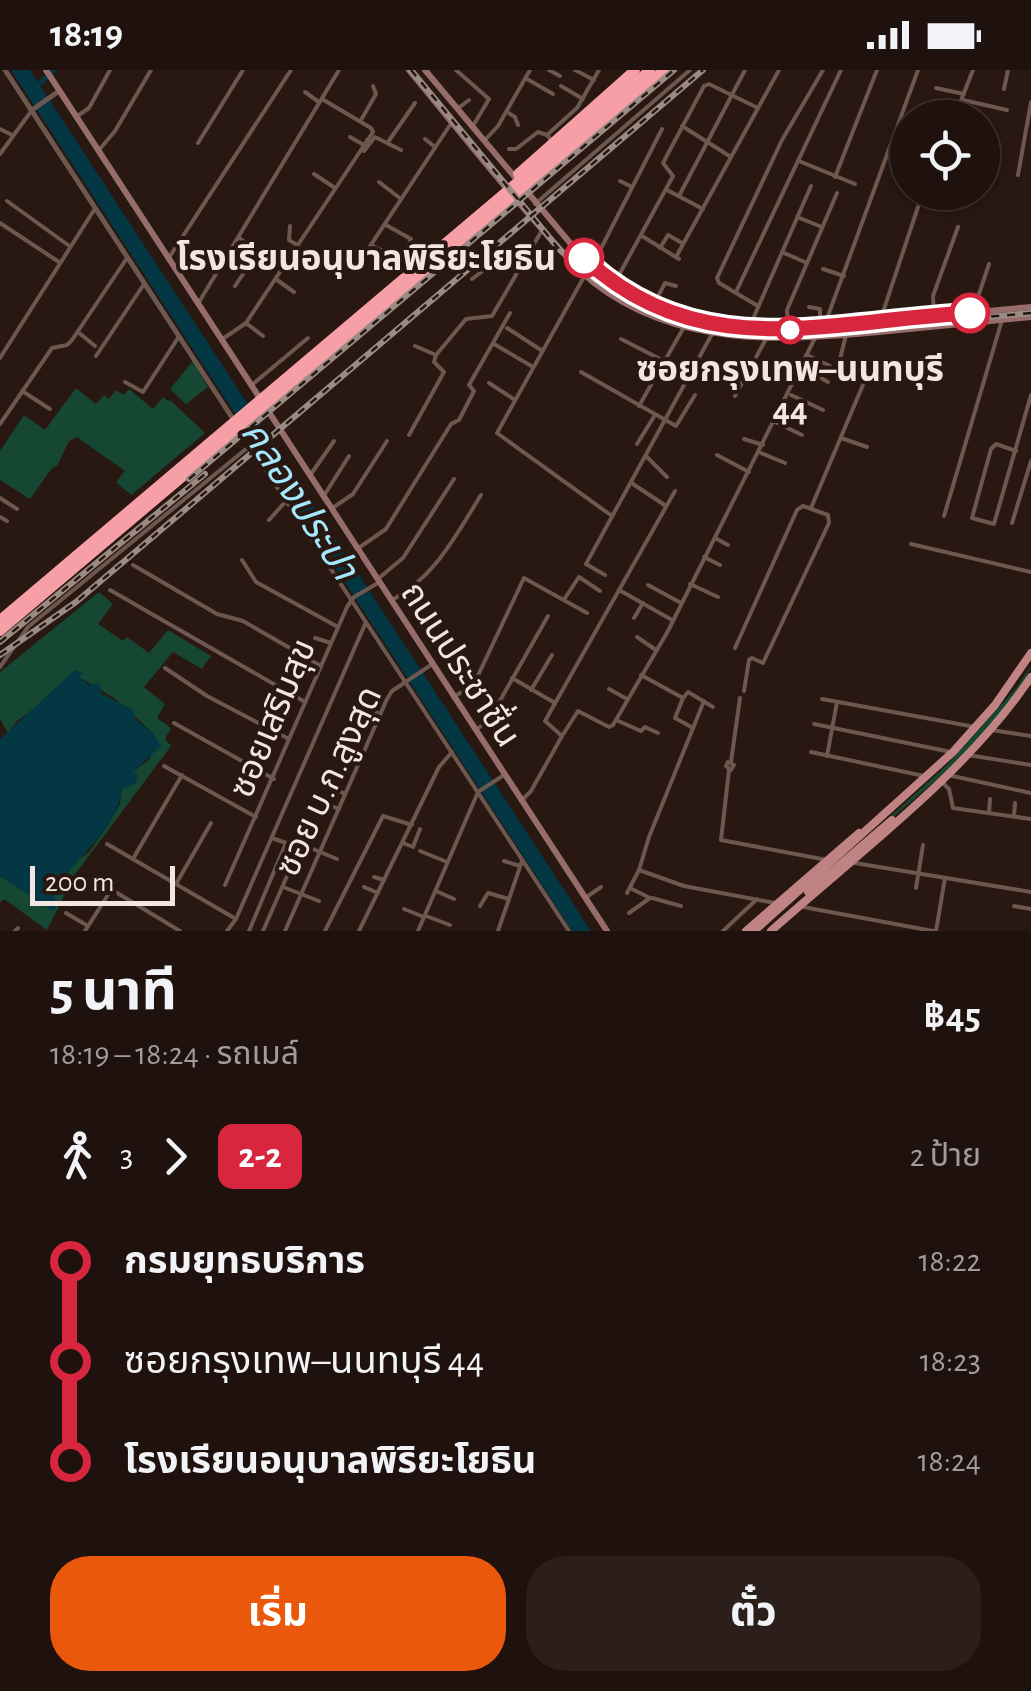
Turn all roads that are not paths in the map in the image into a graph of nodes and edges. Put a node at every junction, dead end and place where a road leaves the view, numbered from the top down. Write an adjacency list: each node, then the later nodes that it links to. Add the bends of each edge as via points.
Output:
1 (5, 70): 49 (street)
2 (110, 70): 53 (street, via 90,108)
3 (151, 70): 74 (street)
4 (243, 70): 68 (street)
5 (292, 70): 115 (street)
6 (339, 70): 43 (street)
7 (410, 70): 38 (main road)
8 (425, 70): 31 (main road)
9 (456, 70): 58 (street, via 489,98)
10 (530, 70): 29 (street)
11 (549, 70): 28 (street)
12 (575, 70): 30 (street)
13 (599, 70): 30 (street)
14 (635, 70): 118 (highway, via 459,224)
15 (651, 70): 73 (main road); 118 (highway)
16 (664, 70): 265 (highway)
17 (690, 70): 94 (street)
18 (745, 70): 40 (street)
19 (778, 70): 48 (street)
20 (823, 70): 132 (street, via 774,156 718,282)
21 (841, 70): 77 (street)
22 (877, 70): 80 (street)
23 (918, 70): 124 (street)
24 (974, 70): 41 (street)
25 (1000, 70): 27 (street)
26 (49, 71): 36 (main road, ถนนประชาชื่น)
27 (1008, 71): 35 (street)
28 (560, 76)
29 (526, 78): 39 (street); 52 (street)
30 (594, 80): 42 (street)
31 (438, 85): 38 (main road); 50 (main road)
32 (373, 86): 54 (street, via 376,94)
33 (561, 86): 42 (street)
34 (936, 88): 41 (street)
35 (1004, 89)
36 (59, 90): 49 (street); 53 (main road, ถนนประชาชื่น)
37 (305, 92): 43 (street)
38 (428, 92): 55 (main road)
39 (553, 94)
40 (734, 95): 48 (street); 57 (street, via 706,84); 67 (street)
41 (962, 97): 45 (street); 51 (street)
42 (583, 98): 61 (street)
43 (321, 100): 54 (street); 106 (street)
44 (468, 100): 50 (street)
45 (961, 100)
46 (415, 102): 65 (street)
47 (1031, 102): 79 (street)
48 (758, 108): 76 (street)
49 (33, 109): 62 (street); 95 (street)
50 (457, 109): 58 (main road)
51 (1008, 110)
52 (506, 112): 56 (street); 66 (street)
53 (76, 116): 74 (main road, ถนนประชาชื่น)
54 (360, 122): 69 (street, via 373,132)
55 (452, 122): 70 (street); 88 (main road)
56 (518, 125)
57 (682, 126): 67 (street); 89 (street, via 663,163 673,174)
58 (472, 127): 66 (main road)
59 (0, 129): 62 (street)
60 (662, 129): 87 (street)
61 (548, 135): 71 (street, via 538,132); 73 (street)
62 (12, 136): 75 (street)
63 (350, 137): 69 (street)
64 (425, 139): 70 (street)
65 (388, 142): 69 (street, via 376,136); 72 (street)
66 (484, 142): 83 (main road)
67 (708, 142): 76 (street); 91 (street)
68 (198, 143)
69 (366, 144): 86 (street)
70 (435, 146): 92 (street)
71 (509, 149)
72 (401, 150)
73 (557, 151): 83 (main road)
74 (97, 152): 115 (main road, ถนนประชาชื่น)
75 (0, 154)
76 (732, 157): 96 (street)
77 (798, 161): 80 (street); 132 (street)
78 (314, 174): 86 (street)
79 (1018, 175)
80 (835, 177): 84 (street)
81 (620, 181): 87 (street)
82 (379, 182): 92 (street)
83 (517, 182): 88 (main road); 94 (main road)
84 (855, 184)
85 (811, 186): 98 (street)
86 (335, 188): 110 (street)
87 (632, 188): 120 (street)
88 (506, 189): 104 (main road); 190 (street)
89 (666, 189): 91 (street); 105 (street)
90 (837, 192): 102 (street)
91 (680, 196): 96 (street)
92 (400, 199): 100 (street)
93 (8, 201): 109 (street)
94 (535, 204): 120 (main road)
95 (95, 208): 109 (street); 114 (street)
96 (703, 208): 107 (street)
97 (917, 210): 144 (street)
98 (796, 217): 102 (street); 112 (street)
99 (0, 223): 116 (street)
100 (384, 224): 108 (street); 108 (street, via 411,239 404,254 398,259)
101 (290, 226): 110 (street, via 289,240)
102 (822, 227): 117 (street)
103 (958, 227): 141 (street, via 934,296)
104 (542, 230): 113 (street); 123 (main road)
105 (642, 236): 111 (street); 128 (street)
106 (238, 237): 129 (street, via 258,252); 133 (street)
107 (683, 244): 111 (street, via 668,236); 111 (street, via 678,258)
108 (371, 245): 121 (street)
109 (69, 246): 116 (street)
110 (298, 246): 125 (street)
111 (660, 248)
112 (782, 252): 117 (street); 135 (street)
113 (526, 256): 126 (street, via 503,256); 168 (street, via 492,316 466,320)
114 (127, 258): 127 (street); 152 (street)
115 (168, 260): 133 (main road, ถนนประชาชื่น)
116 (60, 262): 166 (street)
117 (807, 263): 151 (street, via 787,310)
118 (423, 264): 261 (highway)
119 (989, 264): 138 (street)
120 (592, 266): 128 (main road)
121 (355, 268)
122 (823, 269): 124 (street)
123 (586, 275): 140 (main road); 167 (street)
124 (844, 276): 148 (street)
125 (275, 279): 131 (street); 145 (street)
126 (472, 279)
127 (144, 284): 156 (street); 170 (street)
128 (614, 284): 134 (main road)
129 (235, 286)
130 (676, 286): 134 (street, via 665,283)
131 (294, 292)
132 (736, 293): 135 (street)
133 (198, 304): 162 (main road, ถนนประชาชื่น)
134 (655, 305): 140 (main road); 150 (main road)
135 (758, 306): 150 (street)
136 (1031, 307): 138 (main road)
137 (809, 308): 148 (street, via 820,306)
138 (972, 312): 141 (main road)
139 (510, 313): 163 (street)
140 (651, 316): 147 (main road)
141 (934, 316): 144 (main road); 146 (main road)
142 (1031, 318): 143 (main road)
143 (1002, 320): 146 (main road); 231 (street)
144 (880, 322): 148 (main road)
145 (246, 323): 155 (street); 162 (street)
146 (933, 326): 154 (main road)
147 (684, 327): 153 (main road); 172 (street)
148 (822, 327): 151 (main road)
149 (507, 328): 167 (street)
150 (749, 330): 151 (main road)
151 (791, 330): 161 (main road)
152 (78, 332): 164 (street); 185 (street, via 68,345 52,348)
153 (712, 334): 160 (main road); 196 (street)
154 (846, 335): 158 (main road); 202 (street, via 840,359 865,380)
155 (263, 336)
156 (179, 337): 181 (street, via 144,392); 199 (street)
157 (308, 338): 184 (street)
158 (815, 338): 161 (main road); 169 (street)
159 (621, 339): 172 (street)
160 (766, 339): 161 (main road); 179 (street)
161 (796, 339)
162 (220, 341): 184 (main road, ถนนประชาชื่น)
163 (493, 344): 175 (street); 239 (street, via 469,384 474,391 461,417 386,529)
164 (95, 346)
165 (415, 346): 168 (street)
166 (2, 350): 171 (street)
167 (543, 351): 175 (street)
168 (436, 355): 201 (street, via 444,372)
169 (807, 355): 174 (street); 176 (street)
170 (96, 356)
171 (0, 358)
172 (664, 361): 192 (street)
173 (766, 366): 180 (street)
174 (830, 366)
175 (533, 367): 191 (street)
176 (802, 367): 180 (street); 182 (street)
177 (729, 369): 179 (street)
178 (581, 372): 192 (street)
179 (745, 377): 189 (street)
180 (796, 380): 186 (street)
181 (125, 382)
182 (828, 382)
183 (489, 384): 191 (street)
184 (250, 387): 190 (main road, ถนนประชาชื่น)
185 (22, 391): 193 (street); 198 (street)
186 (789, 394): 194 (street); 197 (street)
187 (1031, 394): 209 (street)
188 (695, 396): 196 (street, via 678,425)
189 (735, 396)
190 (257, 398): 217 (main road, ถนนประชาชื่น)
191 (515, 400): 230 (street, via 498,434)
192 (639, 406): 195 (street)
193 (50, 409)
194 (823, 410)
195 (656, 415): 196 (street); 206 (street)
196 (665, 420): 213 (street)
197 (775, 422): 200 (street); 207 (street)
198 (0, 424)
199 (239, 428)
200 (802, 434)
201 (409, 435)
202 (841, 438): 208 (street); 227 (street)
203 (744, 439): 207 (street)
204 (334, 441): 217 (street)
205 (387, 441): 229 (street, via 353,494)
206 (637, 444)
207 (763, 444): 210 (street)
208 (866, 448)
209 (1016, 450): 209 (street, via 991,448 972,518 994,524)
210 (759, 452): 214 (street); 216 (street)
211 (717, 455): 216 (street)
212 (350, 456): 224 (street)
213 (646, 456): 218 (street); 220 (street)
214 (784, 462)
215 (1031, 462): 235 (street)
216 (749, 472): 236 (street)
217 (309, 478): 224 (main road, ถนนประชาชื่น)
218 (667, 478)
219 (454, 479): 246 (street, ซอยเสริมสุข, via 403,558)
220 (631, 483): 226 (street); 230 (street)
221 (676, 491): 226 (street)
222 (481, 494): 255 (street, via 432,570)
223 (0, 498): 228 (street)
224 (322, 498): 229 (main road, ถนนประชาชื่น)
225 (288, 500): 233 (street); 253 (street); 274 (street, via 256,452 246,449 28,628)
226 (666, 506): 251 (street)
227 (810, 508): 269 (street, via 797,510); 283 (street, via 828,515 829,523 763,663 748,660)
228 (17, 509)
229 (330, 510): 239 (main road, ถนนประชาชื่น)
230 (612, 516): 245 (street, via 586,564)
231 (944, 516)
232 (0, 517): 234 (street)
233 (269, 520)
234 (7, 522)
235 (1012, 523)
236 (714, 538): 238 (street); 240 (street)
237 (911, 544): 244 (street)
238 (728, 545)
239 (356, 549): 246 (main road, ถนนประชาชื่น)
240 (704, 557): 243 (street); 247 (street)
241 (242, 560): 264 (street, via 256,582)
242 (133, 565): 273 (street)
243 (720, 565)
244 (1031, 572)
245 (605, 576)
246 (377, 581): 253 (street, ซอยเสริมสุข); 255 (main road, ถนนประชาชื่น)
247 (690, 584): 252 (street); 257 (street)
248 (648, 586): 257 (street)
249 (110, 590): 290 (street)
250 (600, 591): 254 (street, via 578,577)
251 (621, 591): 256 (street); 292 (street)
252 (718, 596)
253 (353, 598): 263 (street); 264 (street, ซอยเสริมสุข)
254 (564, 600): 258 (street); 284 (street, via 524,578 473,686)
255 (390, 602): 275 (main road, ถนนประชาชื่น)
256 (643, 603): 260 (street); 262 (street)
257 (681, 603): 262 (street)
258 (587, 613)
259 (548, 616): 279 (street)
260 (634, 618)
261 (0, 620)
262 (672, 620): 270 (street)
263 (366, 622): 280 (street); 342 (street)
264 (338, 627): 268 (street, ซอยเสริมสุข)
265 (0, 631)
266 (637, 637): 270 (street)
267 (314, 638): 268 (street)
268 (331, 642): 273 (street, ซอยเสริมสุข)
269 (735, 648)
270 (656, 650): 277 (street)
271 (1031, 653): 300 (main road)
272 (552, 656): 282 (street)
273 (321, 666): 290 (street, ซอยเสริมสุข)
274 (0, 667)
275 (428, 667): 280 (street, ซอย บ.ก.สูงสุด); 284 (main road, ถนนประชาชื่น)
276 (165, 668): 307 (street)
277 (642, 675): 285 (street); 287 (street)
278 (1031, 677): 303 (main road)
279 (511, 678): 282 (street); 302 (street, via 489,720)
280 (406, 681): 295 (street, ซอย บ.ก.สูงสุด, via 392,690); 309 (street)
281 (609, 689): 287 (street)
282 (531, 690): 292 (street)
283 (744, 691)
284 (452, 697): 302 (main road, ถนนประชาชื่น)
285 (683, 698): 289 (street, via 688,692); 301 (street, via 675,718)
286 (740, 698): 350 (street, via 721,840)
287 (627, 699): 296 (street)
288 (822, 700): 291 (street)
289 (704, 701): 294 (street); 301 (street)
290 (305, 702): 307 (street, ซอยเสริมสุข)
291 (837, 702): 299 (street); 300 (street)
292 (555, 703): 305 (street, via 544,724)
293 (362, 706): 295 (street)
294 (713, 707)
295 (380, 714): 314 (street, ซอย บ.ก.สูงสุด)
296 (615, 722): 304 (street); 305 (street, via 610,727 578,710)
297 (174, 723): 323 (street)
298 (814, 724): 299 (street)
299 (832, 727): 311 (street); 313 (street)
300 (976, 727): 311 (main road)
301 (692, 728): 355 (street)
302 (474, 730): 321 (main road, ถนนประชาชื่น)
303 (991, 730): 306 (street); 312 (main road)
304 (658, 733)
305 (562, 736): 330 (street)
306 (1031, 736)
307 (289, 739): 323 (street, ซอยเสริมสุข)
308 (340, 752): 314 (street)
309 (452, 752): 318 (street); 325 (street)
310 (811, 752): 313 (street)
311 (953, 752): 320 (main road)
312 (968, 755): 316 (street); 322 (main road)
313 (826, 757): 320 (street)
314 (359, 762): 327 (street, ซอย บ.ก.สูงสุด)
315 (432, 764): 318 (street)
316 (1031, 765)
317 (164, 766): 319 (street)
318 (439, 768): 340 (street)
319 (182, 775): 336 (street); 348 (street)
320 (926, 776): 337 (main road)
321 (501, 777): 325 (street); 330 (main road, ถนนประชาชื่น)
322 (944, 778): 326 (street); 332 (main road); 334 (street, via 954,808)
323 (274, 780): 336 (street, ซอยเสริมสุข)
324 (326, 785): 327 (street)
325 (479, 791): 352 (street); 354 (street)
326 (1031, 793)
327 (346, 794): 333 (street, ซอย บ.ก.สูงสุด)
328 (990, 799): 334 (street)
329 (320, 801): 333 (street)
330 (521, 801): 373 (main road, ถนนประชาชื่น)
331 (1015, 804): 335 (street)
332 (912, 806): 353 (main road); 367 (main road)
333 (339, 809): 347 (street, ซอย บ.ก.สูงสุด)
334 (989, 812): 335 (street)
335 (1014, 816): 338 (street)
336 (258, 817): 362 (street, ซอยเสริมสุข)
337 (879, 819): 350 (main road); 367 (main road)
338 (1031, 819)
339 (211, 823): 361 (street)
340 (412, 825): 343 (street); 399 (street, via 382,816)
341 (420, 829): 343 (street, via 414,847)
342 (272, 838): 390 (street); 396 (street, via 286,843)
343 (403, 843): 359 (street)
344 (107, 844): 348 (street)
345 (924, 845): 356 (street)
346 (420, 851): 352 (street)
347 (320, 852): 349 (street); 363 (street, via 301,844); 372 (street, ซอย บ.ก.สูงสุด)
348 (133, 859): 361 (street)
349 (337, 859)
350 (827, 860): 380 (main road)
351 (504, 861): 354 (street)
352 (447, 862): 369 (street)
353 (850, 862): 356 (street); 383 (main road)
354 (521, 863): 376 (street); 389 (street)
355 (639, 870): 374 (street, via 629,891); 377 (street)
356 (919, 874): 358 (street); 366 (street)
357 (374, 877): 359 (street)
358 (945, 878): 370 (street); 411 (street)
359 (384, 880): 371 (street)
360 (99, 882): 368 (street)
361 (176, 884): 390 (street)
362 (226, 884)
363 (283, 887): 372 (street); 397 (street)
364 (364, 887): 371 (street)
365 (601, 887): 373 (street)
366 (916, 888)
367 (806, 889): 408 (main road); 409 (main road)
368 (111, 890): 392 (street); 393 (street)
369 (435, 890): 375 (street); 388 (street)
370 (1031, 892)
371 (378, 893): 400 (street)
372 (302, 894): 379 (street); 398 (street, ซอย บ.ก.สูงสุด)
373 (585, 898): 405 (main road, ถนนประชาชื่น)
374 (650, 898): 382 (street); 387 (street)
375 (454, 899)
376 (509, 899): 381 (street, via 488,893); 402 (street)
377 (757, 899): 380 (street); 406 (street)
378 (1020, 900): 385 (street, via 1017,907)
379 (319, 901)
380 (776, 904): 407 (main road)
381 (480, 906)
382 (681, 906)
383 (798, 906): 410 (main road); 411 (street)
384 (404, 909): 388 (street)
385 (1031, 911)
386 (66, 913): 392 (street)
387 (629, 913)
388 (424, 916): 391 (street); 401 (street)
389 (560, 918): 403 (street); 404 (street)
390 (236, 919): 394 (street)
391 (450, 925)
392 (87, 928)
393 (168, 928): 395 (street)
394 (231, 930)
395 (180, 931)
396 (249, 931)
397 (263, 931)
398 (286, 931)
399 (326, 931)
400 (359, 931)
401 (418, 931)
402 (498, 931)
403 (556, 931)
404 (569, 931)
405 (607, 931)
406 (723, 931)
407 (746, 931)
408 (754, 931)
409 (763, 931)
410 (771, 931)
411 (934, 931)

